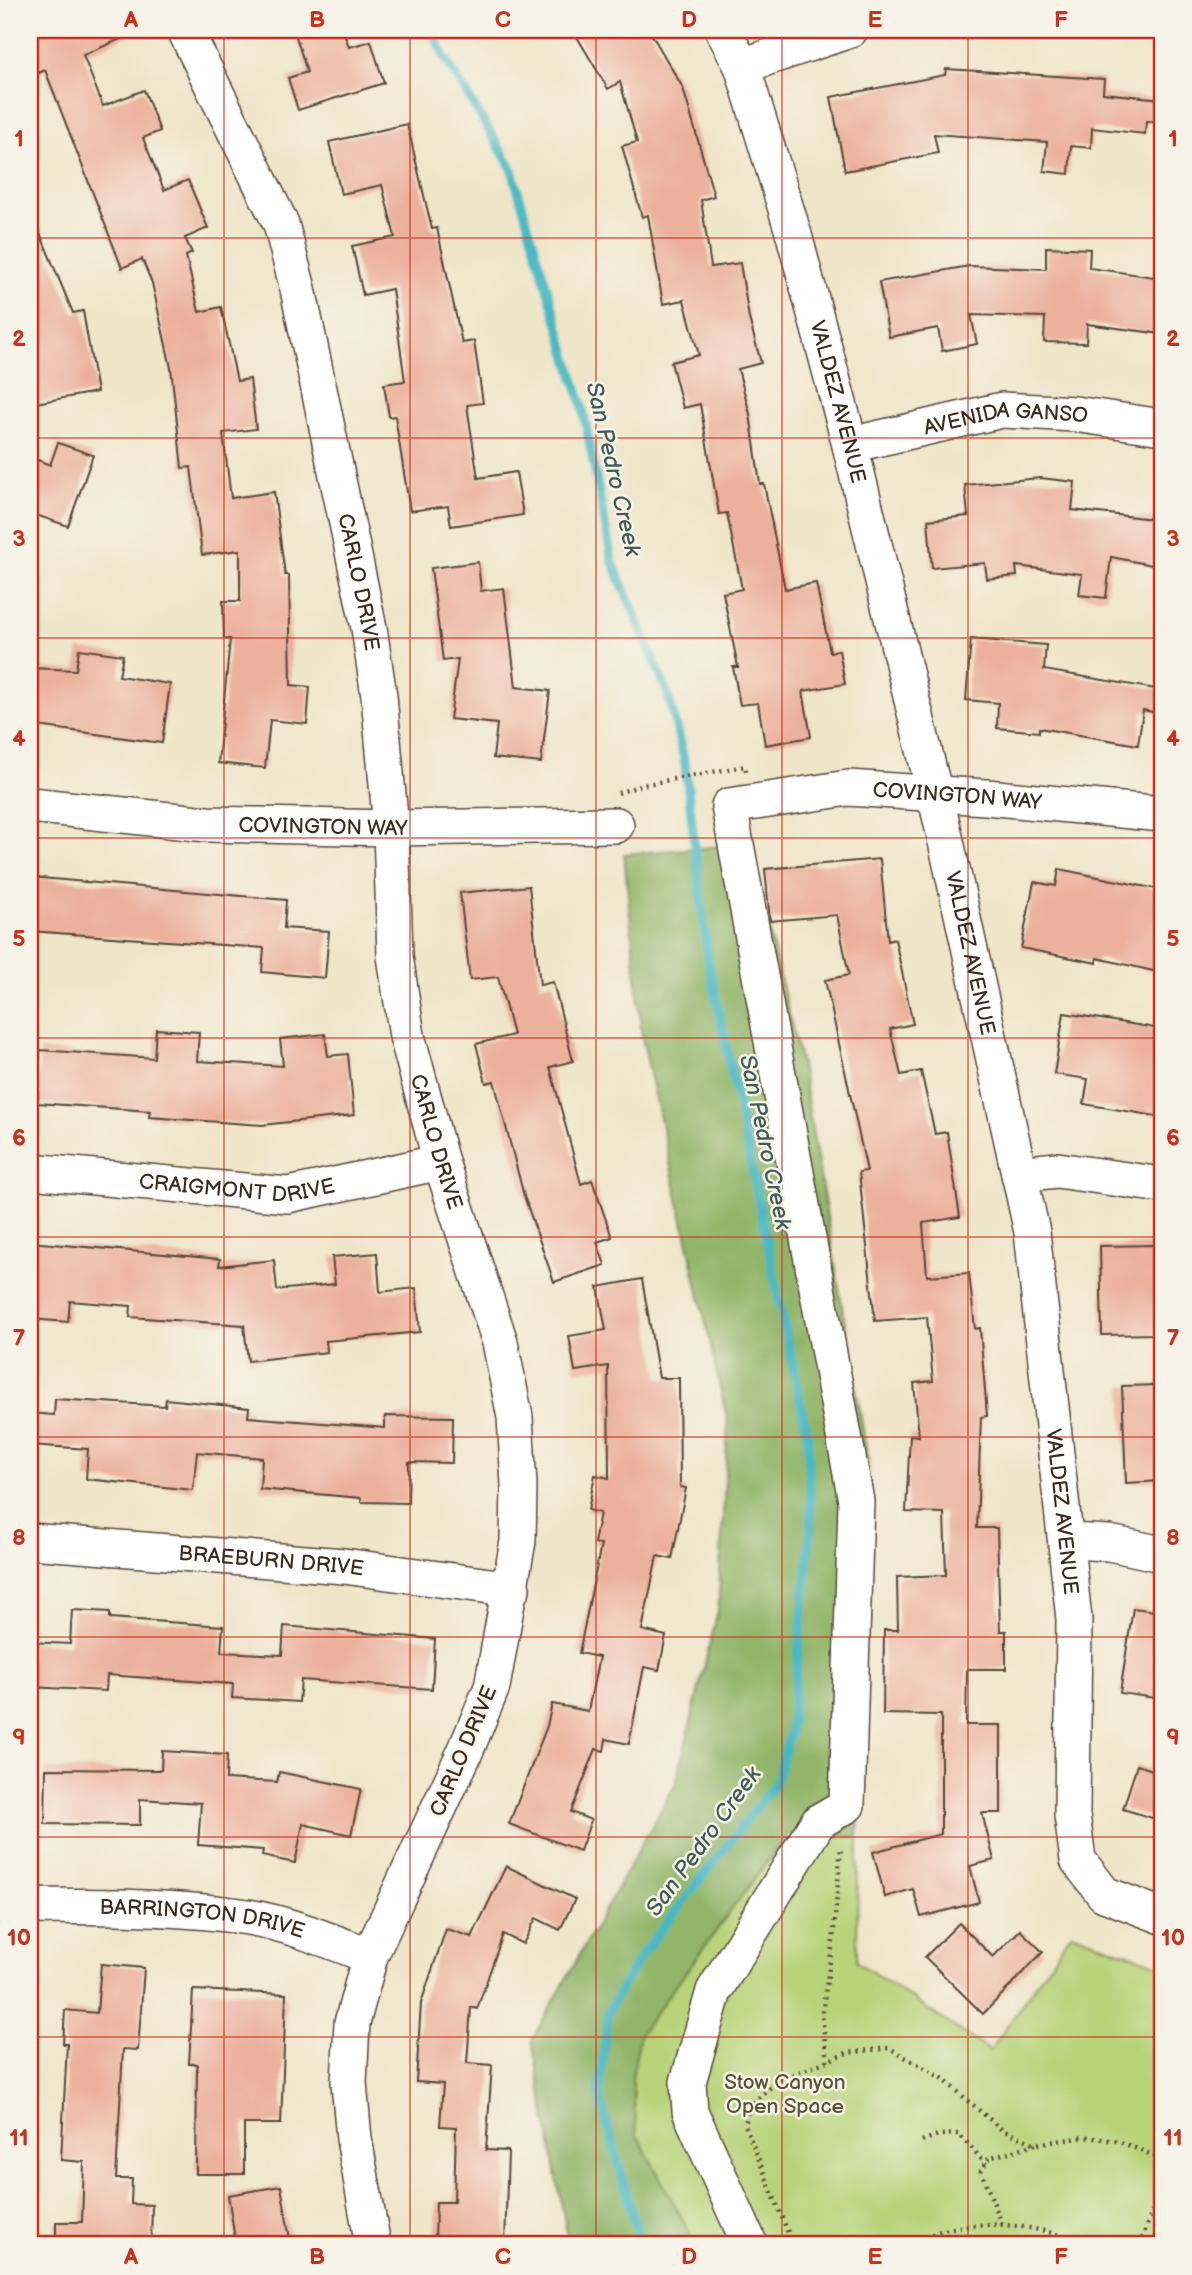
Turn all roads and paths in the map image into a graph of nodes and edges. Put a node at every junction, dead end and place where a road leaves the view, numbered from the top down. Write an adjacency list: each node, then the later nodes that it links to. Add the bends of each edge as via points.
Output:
1 (185, 30): 13 (street, CARLO DRIVE, via 281,224 369,628)
2 (723, 30): 4 (street, VALDEZ AVENUE)
3 (850, 30): 4 (street)
4 (743, 66): 6 (street, VALDEZ AVENUE)
5 (1162, 427): 6 (street, AVENIDA GANSO, via 1075,414 1002,410)
6 (850, 445): 9 (street, VALDEZ AVENUE)
7 (699, 775): 8 (path)
8 (642, 785)
9 (935, 793): 11 (street, COVINGTON WAY); 16 (street, VALDEZ AVENUE); 22 (street, COVINGTON WAY, via 848,788 729,806 856,1501)
10 (30, 805): 13 (street, COVINGTON WAY, via 207,824)
11 (1162, 814)
12 (617, 825): 13 (street, COVINGTON WAY)
13 (391, 828): 14 (street, CARLO DRIVE, via 403,1009)
14 (441, 1162): 15 (street, CRAIGMONT DRIVE, via 288,1195); 21 (street, CARLO DRIVE, via 500,1342 515,1417 519,1485)
15 (30, 1171)
16 (1018, 1174): 17 (street, via 1057,1170); 19 (street, VALDEZ AVENUE, via 1032,1231)
17 (1162, 1185)
18 (30, 1541): 21 (street, BRAEBURN DRIVE, via 344,1566)
19 (1067, 1541): 20 (street, via 1109,1543); 24 (street, VALDEZ AVENUE, via 1074,1619 1072,1815 1078,1860 1104,1894)
20 (1162, 1554)
21 (512, 1589): 25 (street, CARLO DRIVE, via 492,1687)
22 (847, 1805): 26 (path, via 822,2014); 34 (street, via 818,1822 714,1991 688,2082 690,2111)
23 (30, 1906): 25 (street, BARRINGTON DRIVE, via 155,1907 250,1917 305,1931)
24 (1162, 1916)
25 (370, 1956): 33 (street, CARLO DRIVE, via 352,2024 349,2083)
26 (827, 2061): 28 (path, via 847,2053 889,2049 942,2078 1002,2130); 35 (path, via 779,2080 749,2106 745,2125)
27 (922, 2141): 30 (path, via 959,2134)
28 (1036, 2144): 29 (path, via 1085,2137 1118,2141); 30 (path, via 989,2158)
29 (1162, 2159)
30 (986, 2164): 32 (path, via 981,2171)
31 (1162, 2183): 38 (path)
32 (1002, 2225): 36 (path, via 951,2228); 37 (path)
33 (373, 2245)
34 (750, 2245)
35 (793, 2245)
36 (906, 2245)
37 (1087, 2245)
38 (1140, 2245)

